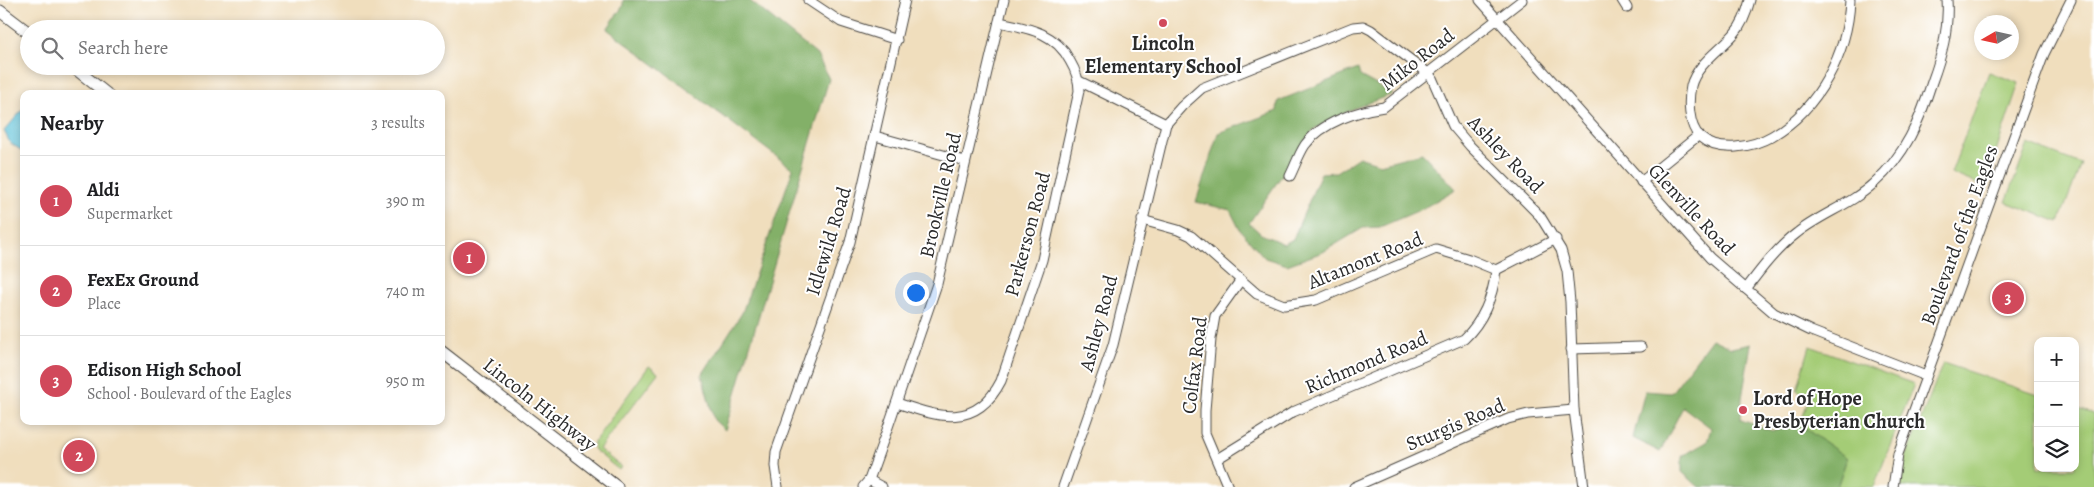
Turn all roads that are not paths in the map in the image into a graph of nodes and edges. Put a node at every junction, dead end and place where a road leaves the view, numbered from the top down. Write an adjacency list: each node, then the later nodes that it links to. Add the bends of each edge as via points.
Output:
1 (808, 0): 14 (street, via 841,22)
2 (905, 0): 14 (street, Idlewild Road)
3 (1004, 0): 12 (street, Brookville Road)
4 (1480, 0): 11 (street, Glenville Road)
5 (1522, 0): 11 (street, Miko Road)
6 (1750, 0): 20 (street, via 1746,16 1736,33 1703,66 1692,85 1689,107)
7 (1850, 0): 20 (street, via 1846,35 1828,78 1790,122 1773,136 1749,146 1712,143)
8 (1947, 0): 29 (street, via 1945,43 1920,119 1904,149 1873,185 1798,232 1782,246)
9 (2071, 0): 33 (street, Boulevard of the Eagles, via 2044,54)
10 (0, 10): 13 (main road)
11 (1496, 19): 15 (street, Miko Road); 24 (street, Glenville Road)
12 (998, 22): 17 (street, via 1050,37 1065,50); 22 (street, Brookville Road)
13 (20, 26)
14 (897, 40): 21 (street, Idlewild Road)
15 (1428, 73): 19 (street, Ashley Road, via 1371,30 1353,27 1202,88); 23 (street, Miko Road, via 1384,107 1370,109 1324,127 1305,145); 26 (street, Ashley Road, via 1453,126 1523,197)
16 (83, 75): 18 (main road)
17 (1079, 82): 19 (street); 34 (street, Parkerson Road, via 1042,260 997,390 981,406 955,416 940,416)
18 (102, 90)
19 (1166, 124): 25 (street, Ashley Road)
20 (1699, 135): 24 (street)
21 (875, 136): 22 (street); 39 (street, Idlewild Road, via 850,242 776,452)
22 (965, 161): 34 (street, Brookville Road, via 937,284)
23 (1290, 176)
24 (1642, 182): 29 (street, Glenville Road, via 1710,258)
25 (1142, 220): 28 (street, Altamont Road, via 1191,236); 41 (street, Ashley Road, via 1113,345)
26 (1556, 240): 27 (street); 31 (street, Ashley Road, via 1567,272)
27 (1496, 270): 28 (street, Altamont Road, via 1436,249 1316,300 1284,305 1257,294); 36 (street, Richmond Road, via 1487,305 1480,320 1464,339 1293,412)
28 (1240, 281): 36 (street, Colfax Road, via 1216,316 1211,339 1204,422 1205,433)
29 (1746, 289): 33 (street, Glenville Road, via 1774,313 1811,331)
30 (1641, 347): 31 (street)
31 (1571, 349): 35 (street, Ashley Road)
32 (445, 355): 38 (main road, Lincoln Highway)
33 (1926, 376): 45 (street, Boulevard of the Eagles, via 1898,454)
34 (897, 403): 37 (street, Brookville Road)
35 (1574, 410): 43 (street, Sturgis Road, via 1508,419); 44 (street, Ashley Road)
36 (1217, 459): 42 (street, Colfax Road)
37 (866, 484): 40 (street)
38 (617, 487)
39 (778, 487)
40 (882, 487)
41 (1063, 487)
42 (1228, 487)
43 (1354, 487)
44 (1584, 487)
45 (1893, 487)

